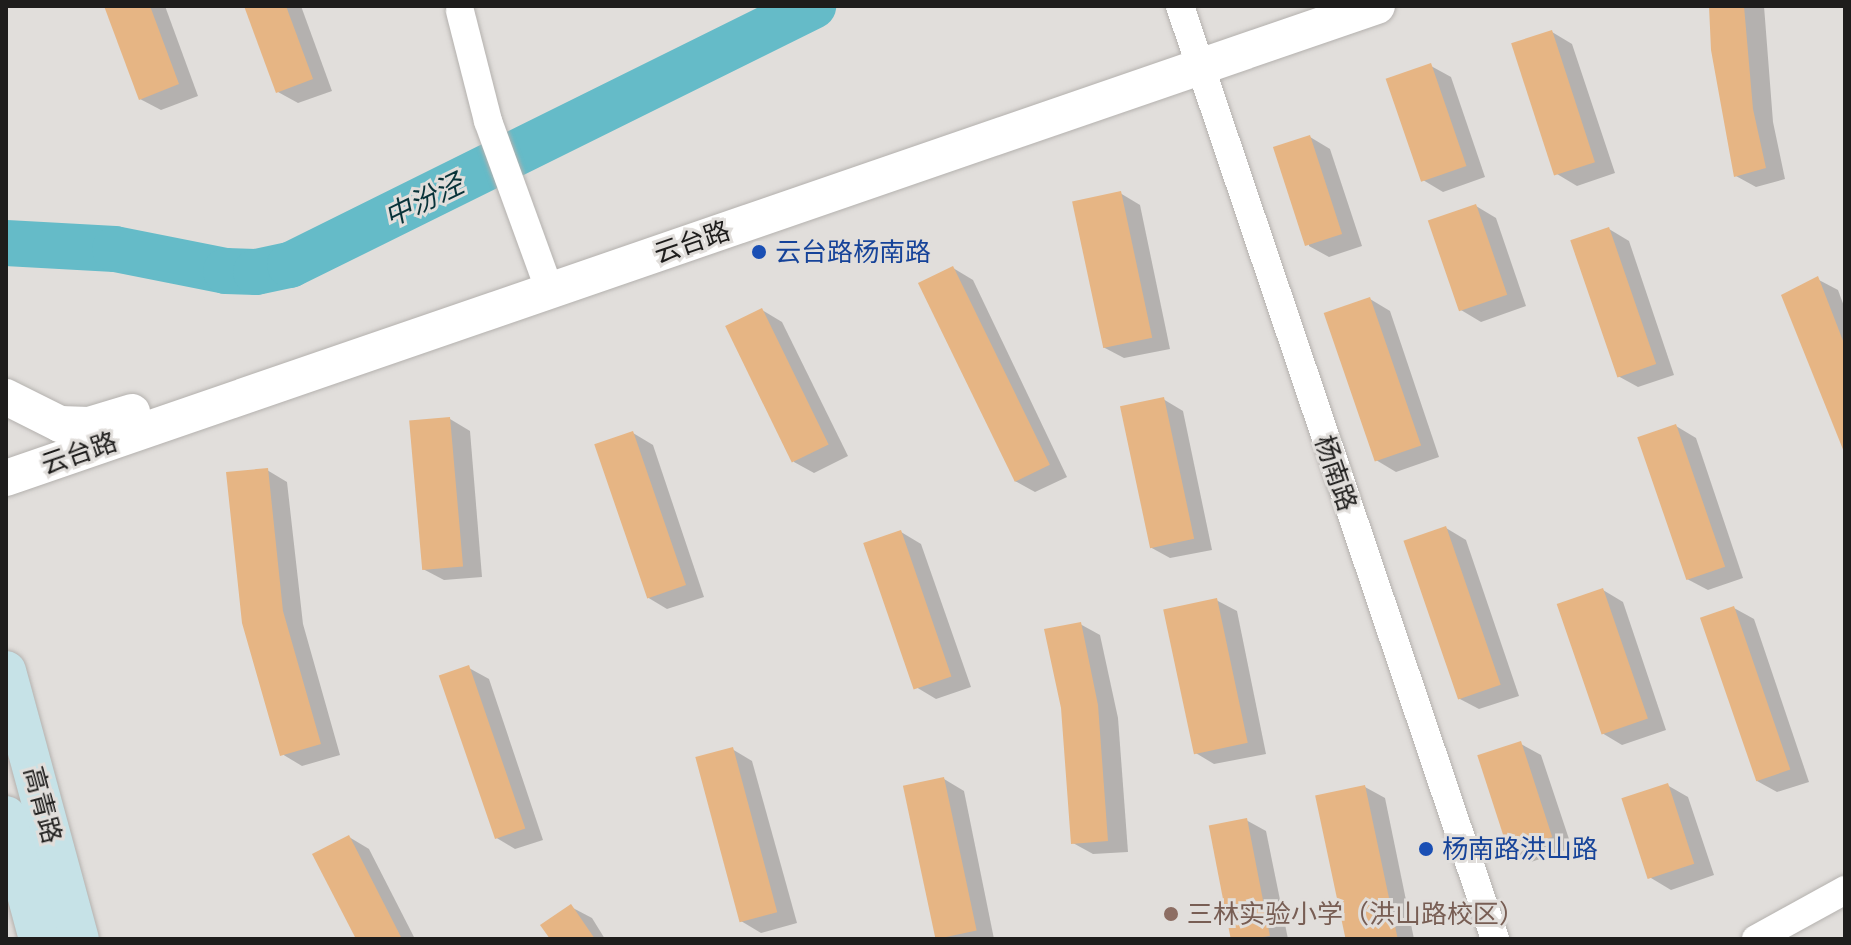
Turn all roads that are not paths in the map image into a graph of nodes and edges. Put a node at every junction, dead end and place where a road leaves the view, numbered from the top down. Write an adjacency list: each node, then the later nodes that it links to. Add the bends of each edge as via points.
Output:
1 (1180, 6): 4 (street, 杨南路)
2 (1377, 6): 4 (street, 云台路)
3 (460, 11): 5 (street, via 488,121)
4 (1199, 68): 5 (street, 云台路); 14 (street, 杨南路)
5 (550, 291): 7 (street, 云台路)
6 (6, 397): 7 (street, via 60,424 89,425 184,396)
7 (227, 402): 8 (street, 云台路)
8 (6, 478)
9 (6, 671): 13 (main road, 高青路)
10 (6, 816): 12 (main road, 高青路)
11 (1845, 890): 15 (street)
12 (39, 939)
13 (79, 939)
14 (1495, 939)
15 (1756, 939)

